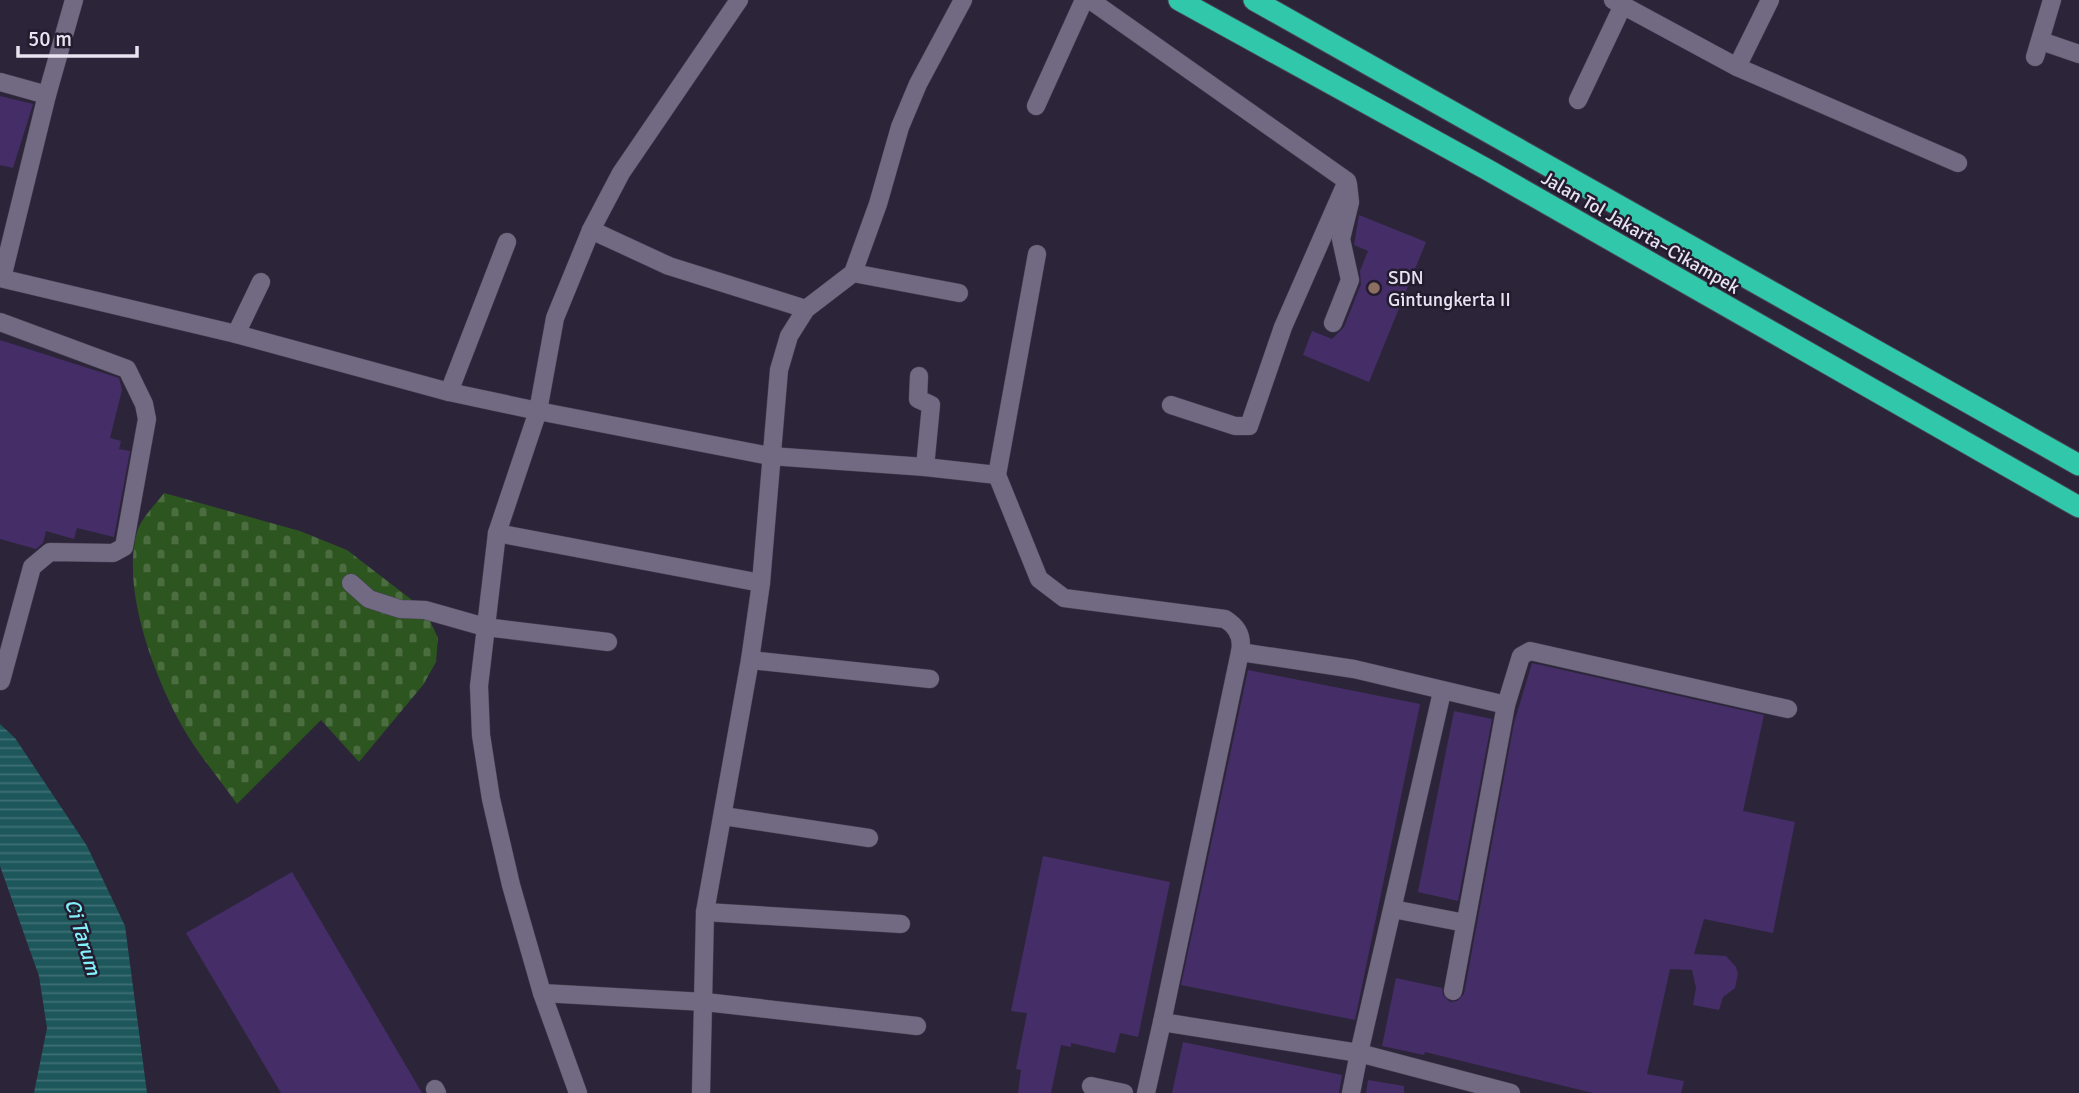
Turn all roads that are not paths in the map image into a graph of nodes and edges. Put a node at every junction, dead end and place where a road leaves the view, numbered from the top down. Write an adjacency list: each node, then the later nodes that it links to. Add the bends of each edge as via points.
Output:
1 (74, 0): 14 (street)
2 (739, 0): 19 (street, via 621,173)
3 (963, 0): 22 (street, via 900,127)
4 (1084, 0): 16 (street)
5 (1090, 0): 18 (street)
6 (1179, 0): 38 (highway, Jalan Tol Jakarta–Cikampek, via 1488,170)
7 (1254, 0): 35 (highway, Jalan Tol Jakarta–Cikampek)
8 (1770, 0): 12 (street)
9 (2052, 0): 11 (street, via 2038,49)
10 (1618, 3): 12 (street); 15 (street)
11 (2079, 54)
12 (1737, 67): 17 (street)
13 (0, 82): 14 (street)
14 (47, 96): 23 (street)
15 (1578, 100)
16 (1036, 106)
17 (1958, 163)
18 (1347, 181): 28 (street, via 1350,202 1341,239 1350,280); 32 (street, via 1283,327 1249,426 1235,426)
19 (591, 230): 26 (street, via 669,266); 33 (street, via 555,318)
20 (507, 242): 31 (street)
21 (1037, 254): 37 (street)
22 (853, 273): 25 (street); 26 (street)
23 (1, 278): 29 (street)
24 (261, 282): 29 (street)
25 (959, 293)
26 (806, 309): 34 (street, via 789,336 779,370)
27 (0, 322): 47 (street, via 127,369 148,419 124,547 113,554 50,552 41,557 32,567)
28 (1333, 323)
29 (236, 334): 31 (street)
30 (919, 376): 36 (street, via 918,399 931,405)
31 (449, 392): 33 (street)
32 (1171, 405)
33 (538, 411): 34 (street); 39 (street)
34 (770, 456): 36 (street); 41 (street)
35 (2079, 465)
36 (925, 467): 37 (street)
37 (997, 475): 44 (street, via 1039,579 1049,590 1064,598 1225,619 1240,635)
38 (2079, 507)
39 (498, 533): 41 (street); 42 (street)
40 (351, 583): 42 (street, via 369,599)
41 (761, 583): 45 (street)
42 (485, 627): 43 (street); 58 (street, via 479,686 487,774 511,885)
43 (608, 642)
44 (1240, 652): 48 (street, via 1354,669); 60 (street)
45 (750, 660): 46 (street); 51 (street)
46 (930, 679)
47 (1, 681)
48 (1442, 692): 49 (street); 53 (street)
49 (1506, 705): 50 (street, via 1521,656 1530,651); 55 (street)
50 (1788, 709)
51 (723, 816): 52 (street); 54 (street)
52 (869, 838)
53 (1394, 909): 55 (street); 62 (street)
54 (705, 912): 56 (street); 59 (street)
55 (1465, 923): 57 (street)
56 (901, 924)
57 (1453, 990)
58 (542, 993): 59 (street); 64 (street)
59 (705, 1002): 61 (street); 65 (street)
60 (1162, 1021): 62 (street); 67 (street)
61 (917, 1026)
62 (1359, 1053): 68 (street); 69 (street)
63 (1091, 1087): 66 (street)
64 (578, 1093)
65 (701, 1093)
66 (1124, 1093)
67 (1146, 1093)
68 (1351, 1093)
69 (1511, 1093)

